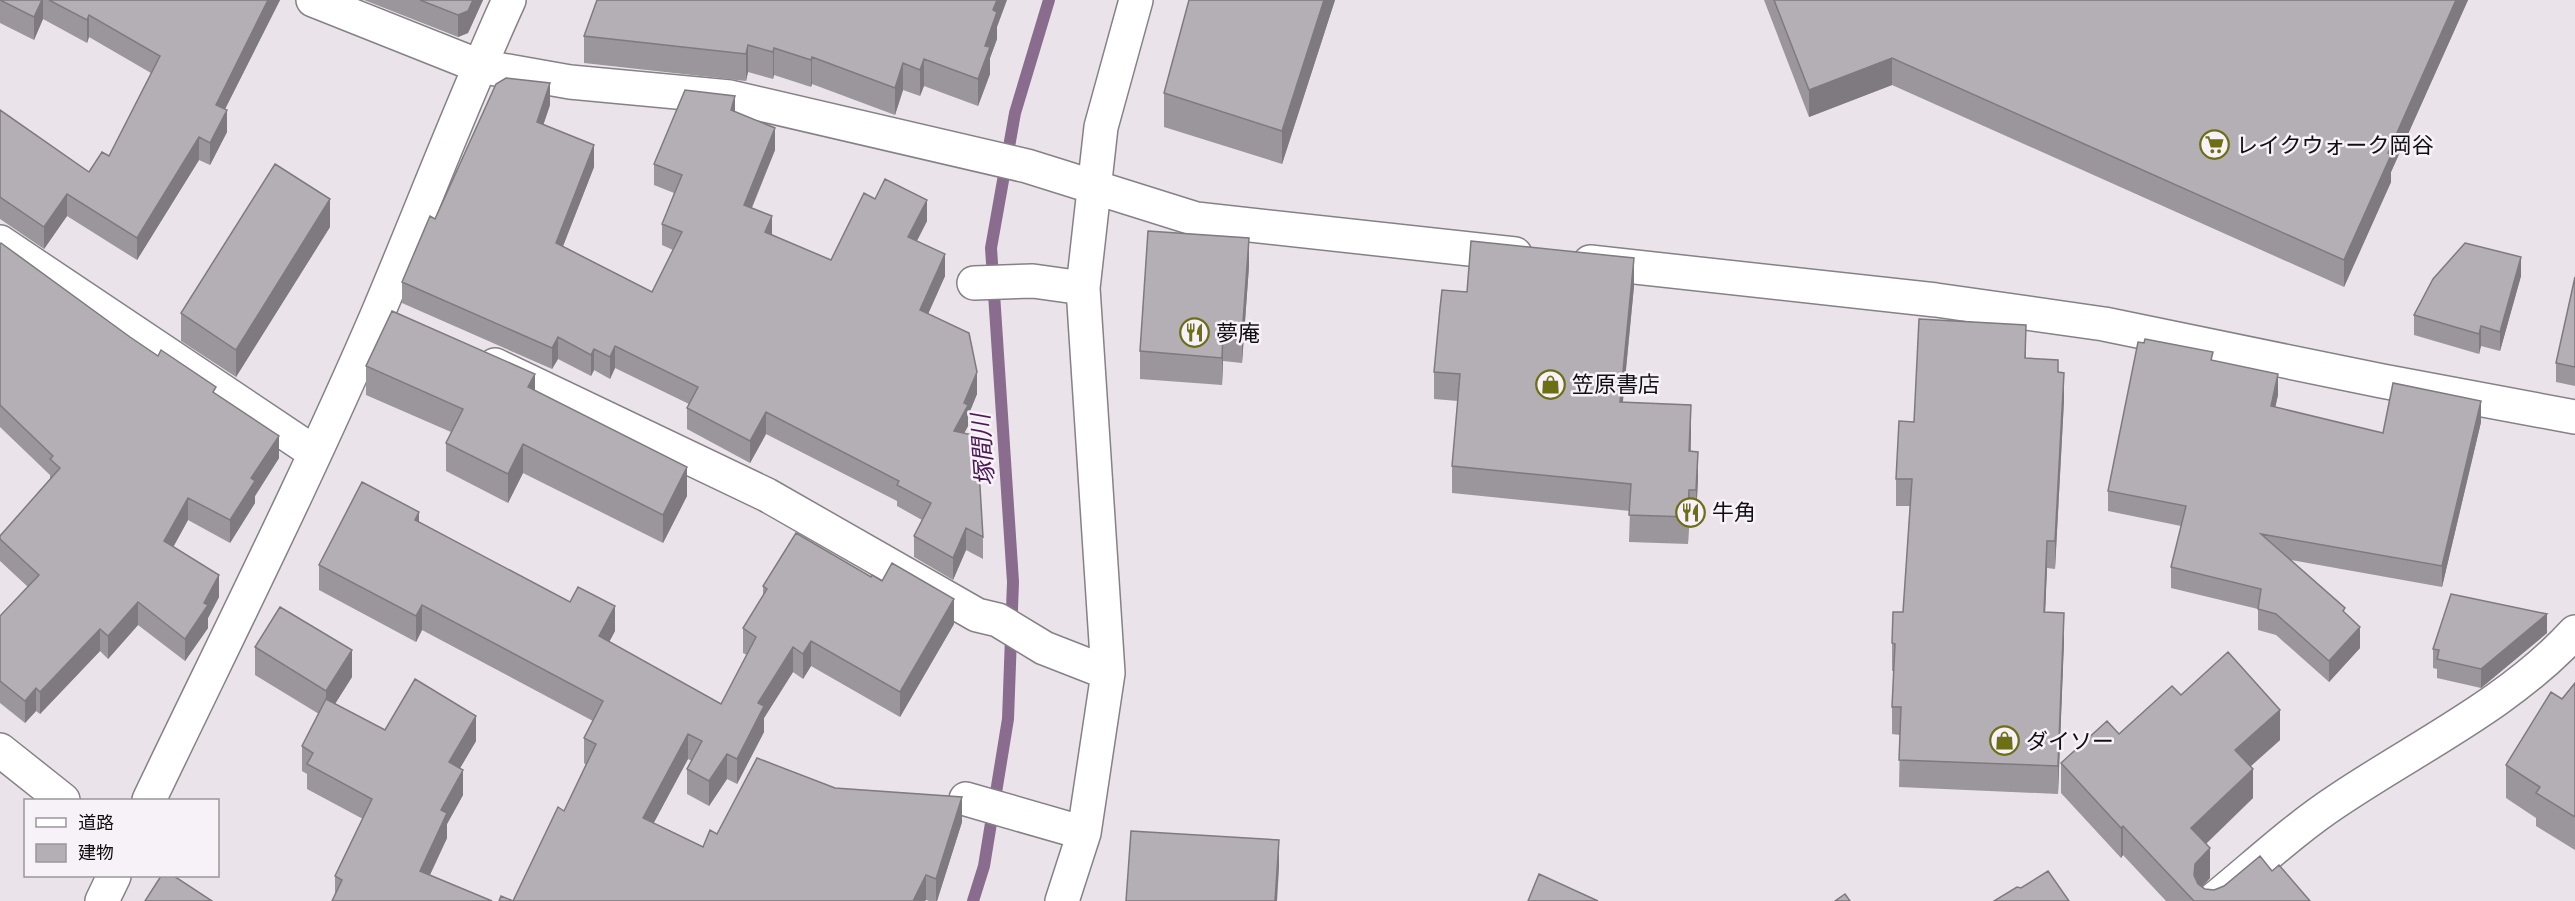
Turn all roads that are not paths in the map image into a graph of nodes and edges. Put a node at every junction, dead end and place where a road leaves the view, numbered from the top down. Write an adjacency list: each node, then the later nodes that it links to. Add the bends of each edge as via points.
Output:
1 (313, 0): 4 (street)
2 (508, 0): 4 (street)
3 (1136, 0): 5 (street, via 1101,127)
4 (479, 66): 5 (street, via 570,82 730,97 1027,166); 9 (street)
5 (1093, 188): 8 (street); 12 (street, via 1196,219 1936,300 2104,324)
6 (0, 242): 13 (street)
7 (974, 283): 8 (street, via 1033,281)
8 (1083, 288): 15 (street)
9 (378, 313): 10 (street); 13 (street)
10 (409, 327)
11 (472, 355): 15 (street, via 767,495 977,615 998,621 1044,648)
12 (2575, 417)
13 (315, 453): 18 (street)
14 (2575, 632): 24 (street, via 2553,656 2487,706 2334,802)
15 (1108, 673): 20 (street)
16 (0, 750): 17 (street)
17 (61, 799)
18 (150, 799)
19 (966, 799): 20 (street)
20 (1084, 833): 23 (street)
21 (114, 877): 22 (street)
22 (102, 901)
23 (1062, 901)
24 (2212, 901)

